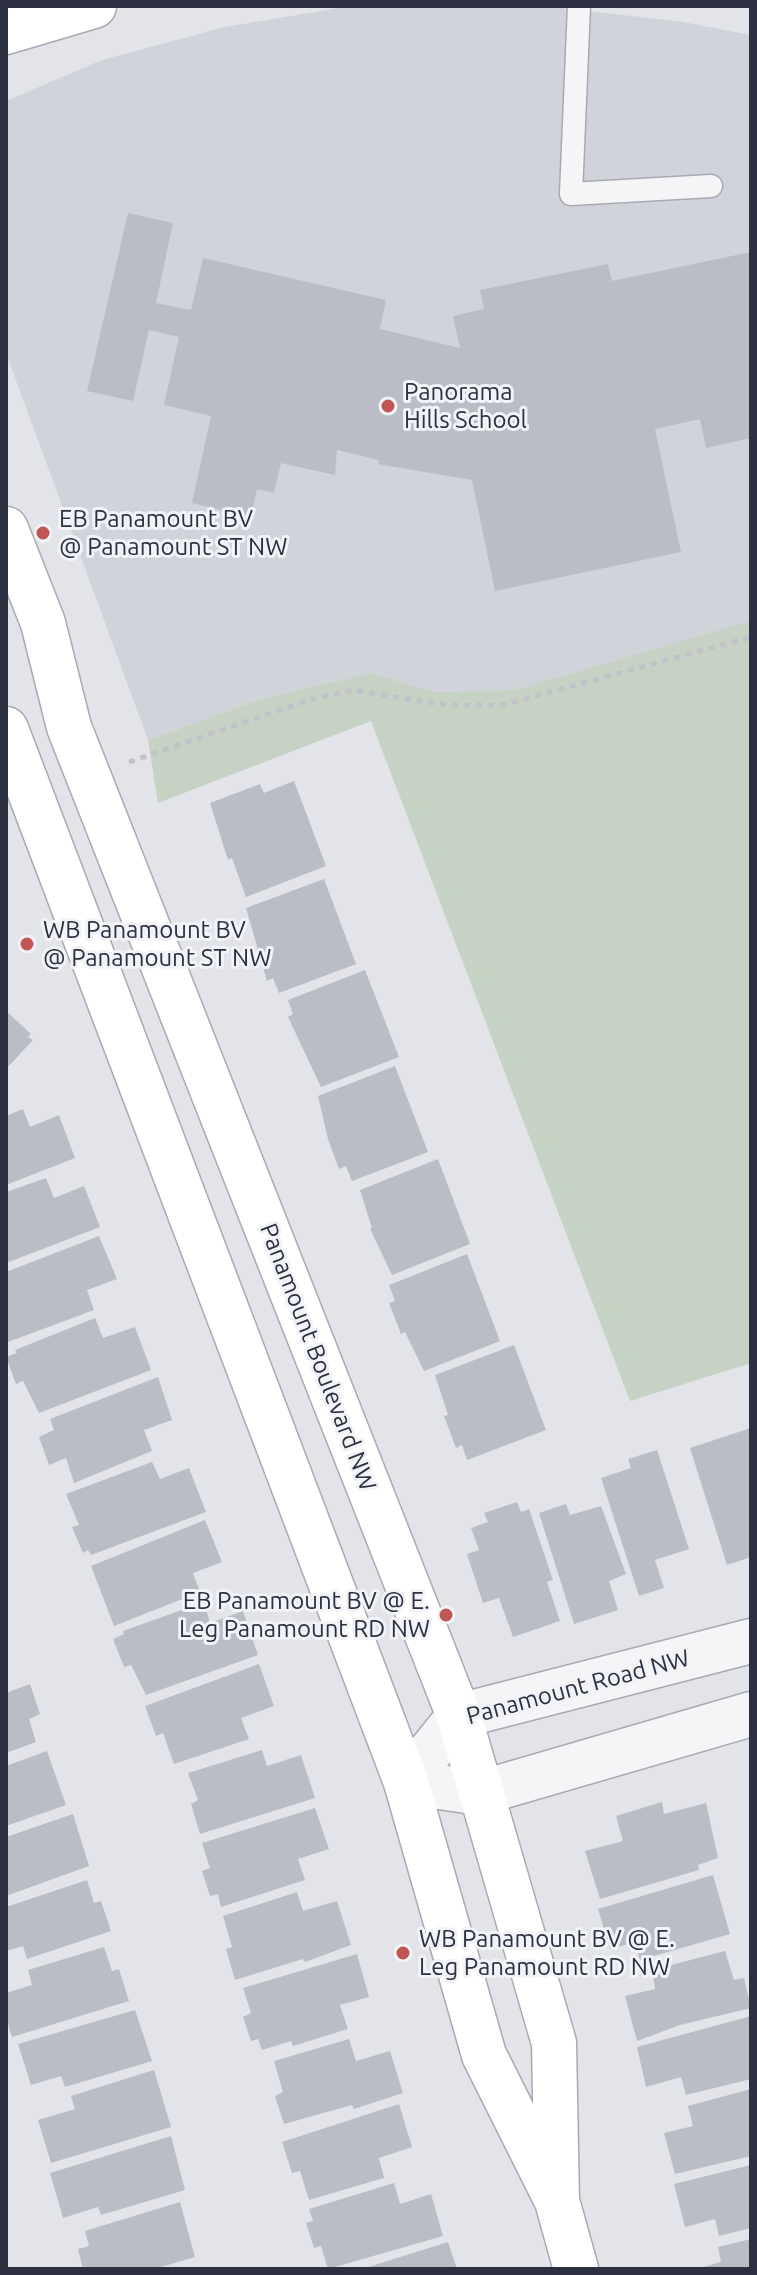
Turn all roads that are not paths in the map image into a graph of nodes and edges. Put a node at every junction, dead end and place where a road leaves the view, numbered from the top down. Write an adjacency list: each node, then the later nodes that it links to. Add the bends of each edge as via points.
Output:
1 (94, 6): 3 (street)
2 (579, 6): 4 (lane, via 571,194)
3 (6, 32)
4 (711, 186)
5 (6, 529): 6 (street, Panamount Boulevard NW, via 43,623)
6 (69, 727): 7 (street); 10 (street, Panamount Boulevard NW)
7 (9, 743): 11 (street, Panamount Boulevard NW)
8 (751, 1641): 10 (street, Panamount Road NW)
9 (751, 1714): 12 (street)
10 (459, 1716): 11 (street, Panamount Road NW); 12 (street, Panamount Boulevard NW)
11 (406, 1782): 12 (street); 13 (street, Panamount Boulevard NW, via 484,2055)
12 (480, 1793): 13 (street, Panamount Boulevard NW, via 554,2043)
13 (557, 2201): 14 (street, Panamount Boulevard NW)
14 (576, 2269)

